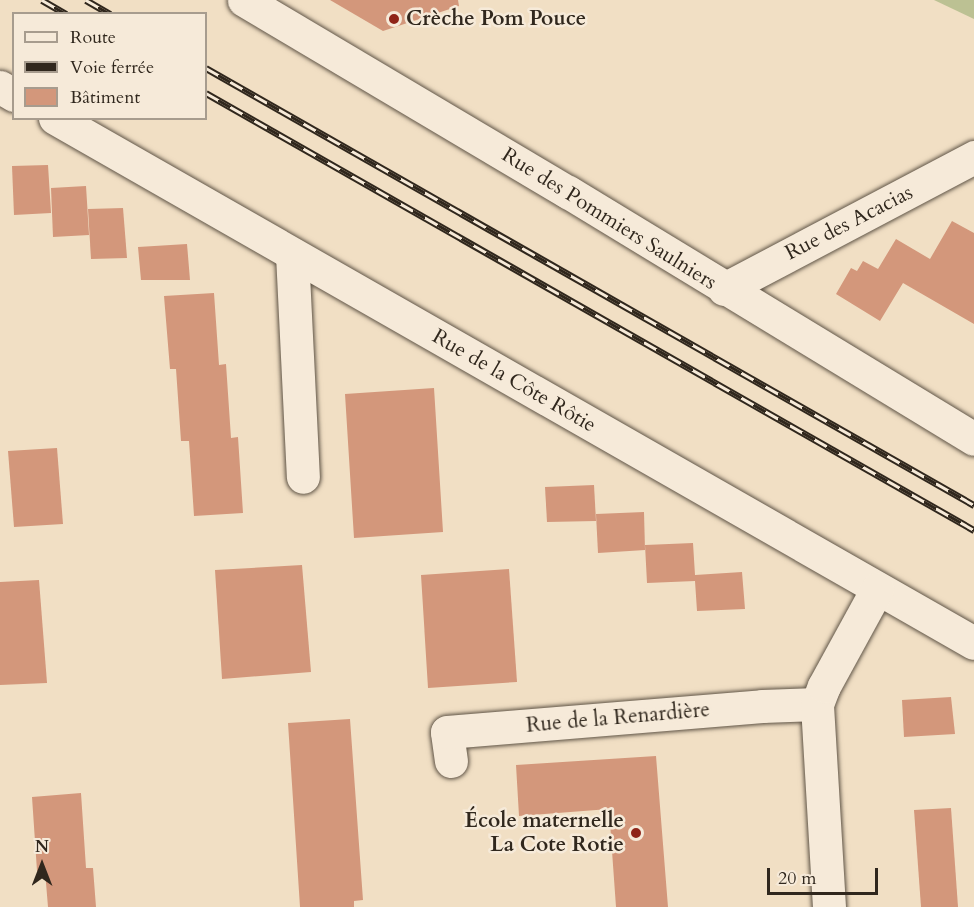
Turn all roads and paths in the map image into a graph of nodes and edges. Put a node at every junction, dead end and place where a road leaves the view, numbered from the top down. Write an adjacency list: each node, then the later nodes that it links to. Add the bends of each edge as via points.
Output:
1 (244, 0): 5 (street, Rue des Pommiers Saulniers)
2 (58, 120): 4 (street, Rue de la Côte Rôtie)
3 (974, 158): 5 (street, Rue des Acacias)
4 (292, 254): 7 (street); 8 (street, Rue de la Côte Rôtie)
5 (724, 289): 6 (street, Rue des Pommiers Saulniers)
6 (974, 439)
7 (303, 477)
8 (877, 589): 9 (street, Rue de la Côte Rôtie); 10 (street)
9 (974, 643)
10 (817, 704): 11 (street, Rue de la Renardière, via 447,732); 12 (street)
11 (451, 761)
12 (829, 907)

